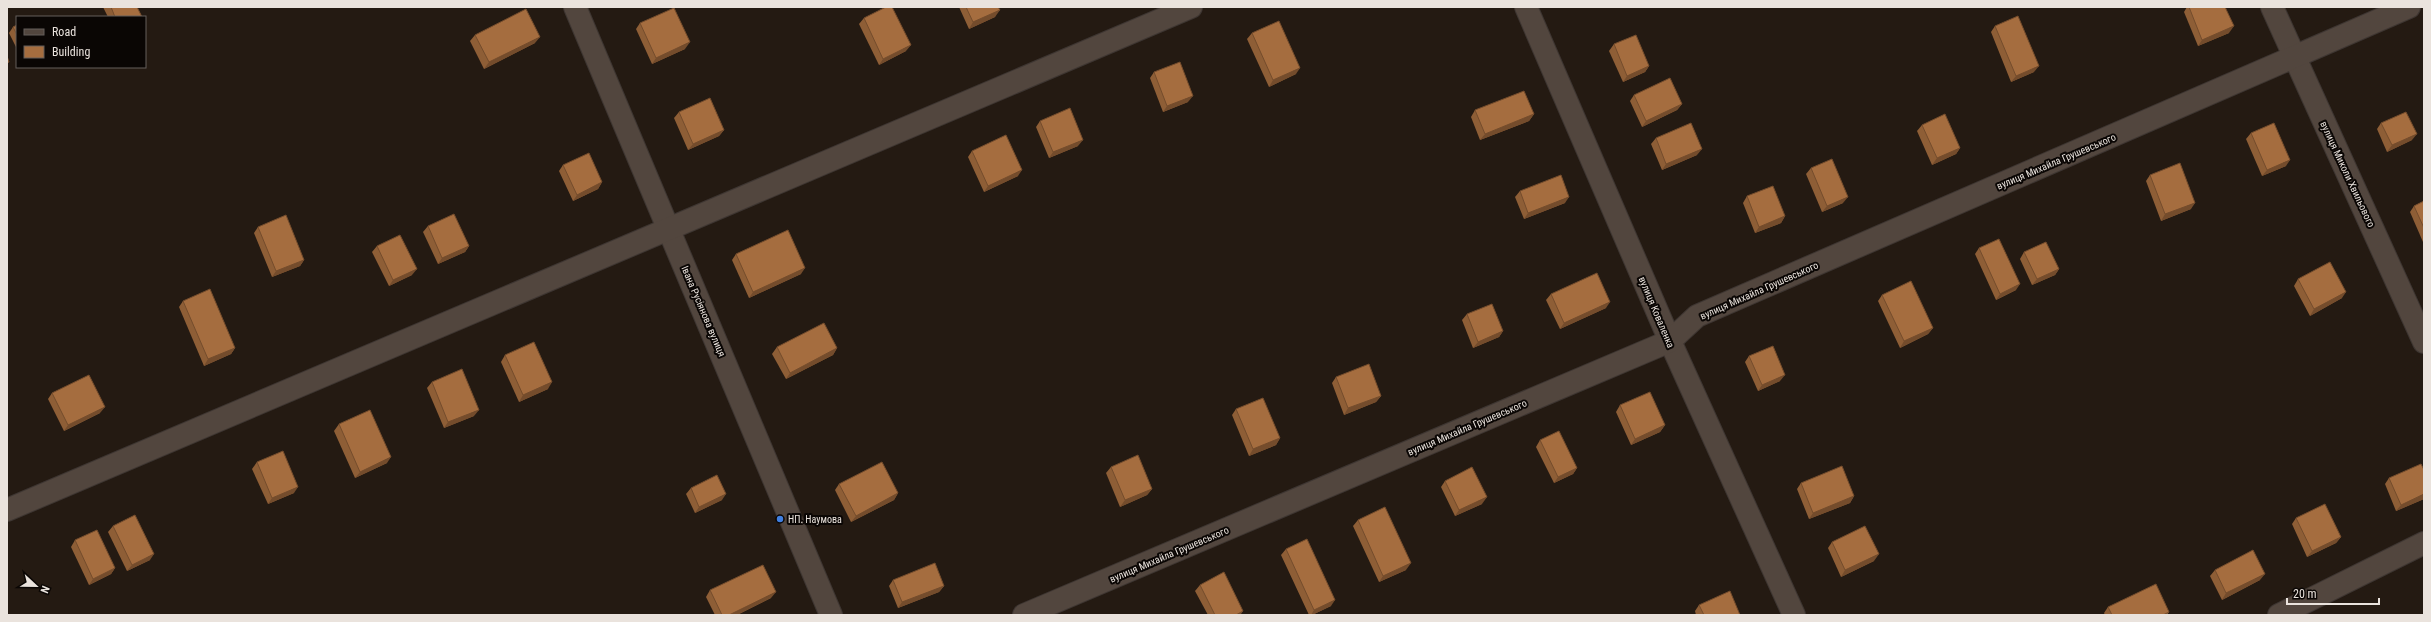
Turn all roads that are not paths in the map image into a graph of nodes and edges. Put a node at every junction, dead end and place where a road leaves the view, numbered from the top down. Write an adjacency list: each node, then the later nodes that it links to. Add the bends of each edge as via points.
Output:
1 (575, 7): 7 (street, Івана Русіянова вулиця)
2 (1191, 7): 7 (street)
3 (1526, 7): 8 (street, вулиця Коваленка)
4 (2272, 7): 6 (street, вулиця Миколи Хвильового)
5 (2409, 7): 6 (street, вулиця Михайла Грушевського)
6 (2294, 57): 8 (street, вулиця Михайла Грушевського, via 1697,316); 9 (street, вулиця Миколи Хвильового)
7 (670, 230): 10 (street); 12 (street, Івана Русіянова вулиця)
8 (1670, 341): 13 (street, вулиця Михайла Грушевського); 14 (street, вулиця Коваленка)
9 (2424, 342)
10 (7, 510)
11 (2424, 543): 15 (street)
12 (831, 615)
13 (1024, 615)
14 (1794, 615)
15 (2279, 615)

